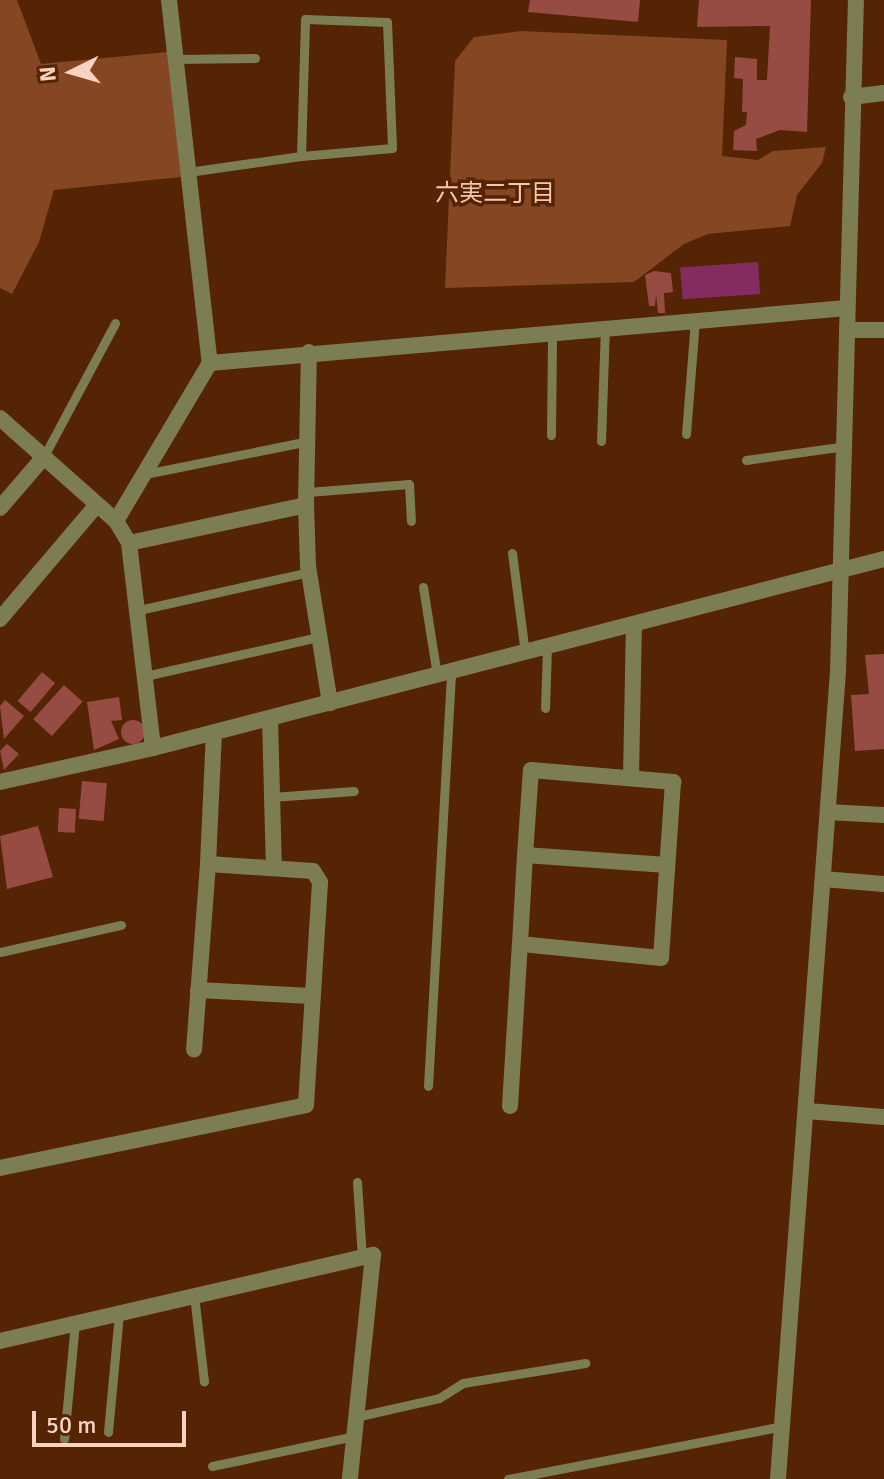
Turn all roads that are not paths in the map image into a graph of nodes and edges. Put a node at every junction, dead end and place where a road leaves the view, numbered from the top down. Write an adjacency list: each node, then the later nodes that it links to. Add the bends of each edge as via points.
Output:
1 (169, 0): 4 (street)
2 (856, 0): 6 (street)
3 (255, 58): 4 (lane)
4 (175, 59): 8 (street)
5 (884, 93): 6 (street)
6 (851, 97): 9 (street)
7 (301, 156): 7 (lane, via 305,19 387,22 392,148); 8 (lane)
8 (188, 172): 17 (street)
9 (847, 308): 10 (street); 13 (street)
10 (695, 320): 12 (street); 19 (lane)
11 (115, 323): 24 (lane)
12 (605, 326): 15 (street); 22 (lane)
13 (847, 330): 14 (street); 23 (street)
14 (884, 330)
15 (552, 331): 16 (street); 20 (lane)
16 (309, 352): 17 (street); 21 (street)
17 (210, 363): 26 (street)
18 (0, 418): 24 (street)
19 (686, 434)
20 (551, 435)
21 (309, 441): 26 (lane); 27 (street)
22 (601, 441)
23 (845, 446): 25 (lane); 35 (street)
24 (43, 458): 28 (street); 29 (street)
25 (746, 460)
26 (142, 474): 30 (street)
27 (307, 498): 31 (lane, via 409,484); 32 (street); 36 (street)
28 (96, 506): 30 (street); 39 (street)
29 (0, 508)
30 (116, 521): 32 (street)
31 (411, 521)
32 (129, 543): 38 (street)
33 (512, 553): 43 (lane)
34 (884, 559): 35 (street)
35 (841, 571): 40 (street); 55 (street)
36 (309, 572): 38 (lane); 41 (street)
37 (423, 587): 44 (lane)
38 (139, 610): 45 (street)
39 (0, 619)
40 (634, 625): 42 (street); 51 (street)
41 (318, 637): 45 (lane); 46 (street)
42 (547, 647): 43 (street); 47 (lane)
43 (525, 653): 44 (street)
44 (444, 674): 46 (street); 69 (lane)
45 (145, 676): 50 (street)
46 (330, 703): 48 (street)
47 (545, 708)
48 (270, 718): 49 (street); 54 (street)
49 (214, 733): 50 (street); 58 (street)
50 (153, 748): 52 (street)
51 (631, 778): 57 (street, via 531,770); 59 (street, via 673,782)
52 (0, 782)
53 (354, 791): 54 (lane)
54 (272, 797): 60 (street)
55 (828, 812): 56 (street); 61 (street)
56 (884, 815)
57 (525, 855): 59 (street); 64 (street)
58 (208, 864): 60 (street); 66 (street)
59 (667, 865): 64 (street, via 661,958)
60 (274, 868): 67 (street, via 313,871 320,882)
61 (823, 879): 62 (street); 71 (street)
62 (884, 884)
63 (121, 925): 65 (lane)
64 (520, 944): 70 (street)
65 (0, 952)
66 (198, 990): 67 (street); 68 (street)
67 (311, 996): 73 (street, via 306,1105)
68 (194, 1049)
69 (428, 1086)
70 (510, 1106)
71 (807, 1111): 72 (street); 83 (street)
72 (884, 1117)
73 (0, 1168)
74 (357, 1182): 75 (lane)
75 (362, 1258): 76 (street); 82 (street, via 373,1255)
76 (194, 1295): 77 (street); 81 (lane)
77 (119, 1313): 78 (street); 84 (lane)
78 (75, 1323): 79 (street); 86 (lane)
79 (0, 1341)
80 (585, 1363): 82 (lane, via 463,1383 439,1398)
81 (204, 1381)
82 (355, 1417): 85 (street)
83 (782, 1426): 89 (lane); 90 (street)
84 (108, 1432)
85 (354, 1436): 87 (lane); 88 (street)
86 (64, 1439)
87 (212, 1466)
88 (350, 1479)
89 (508, 1479)
90 (778, 1479)

